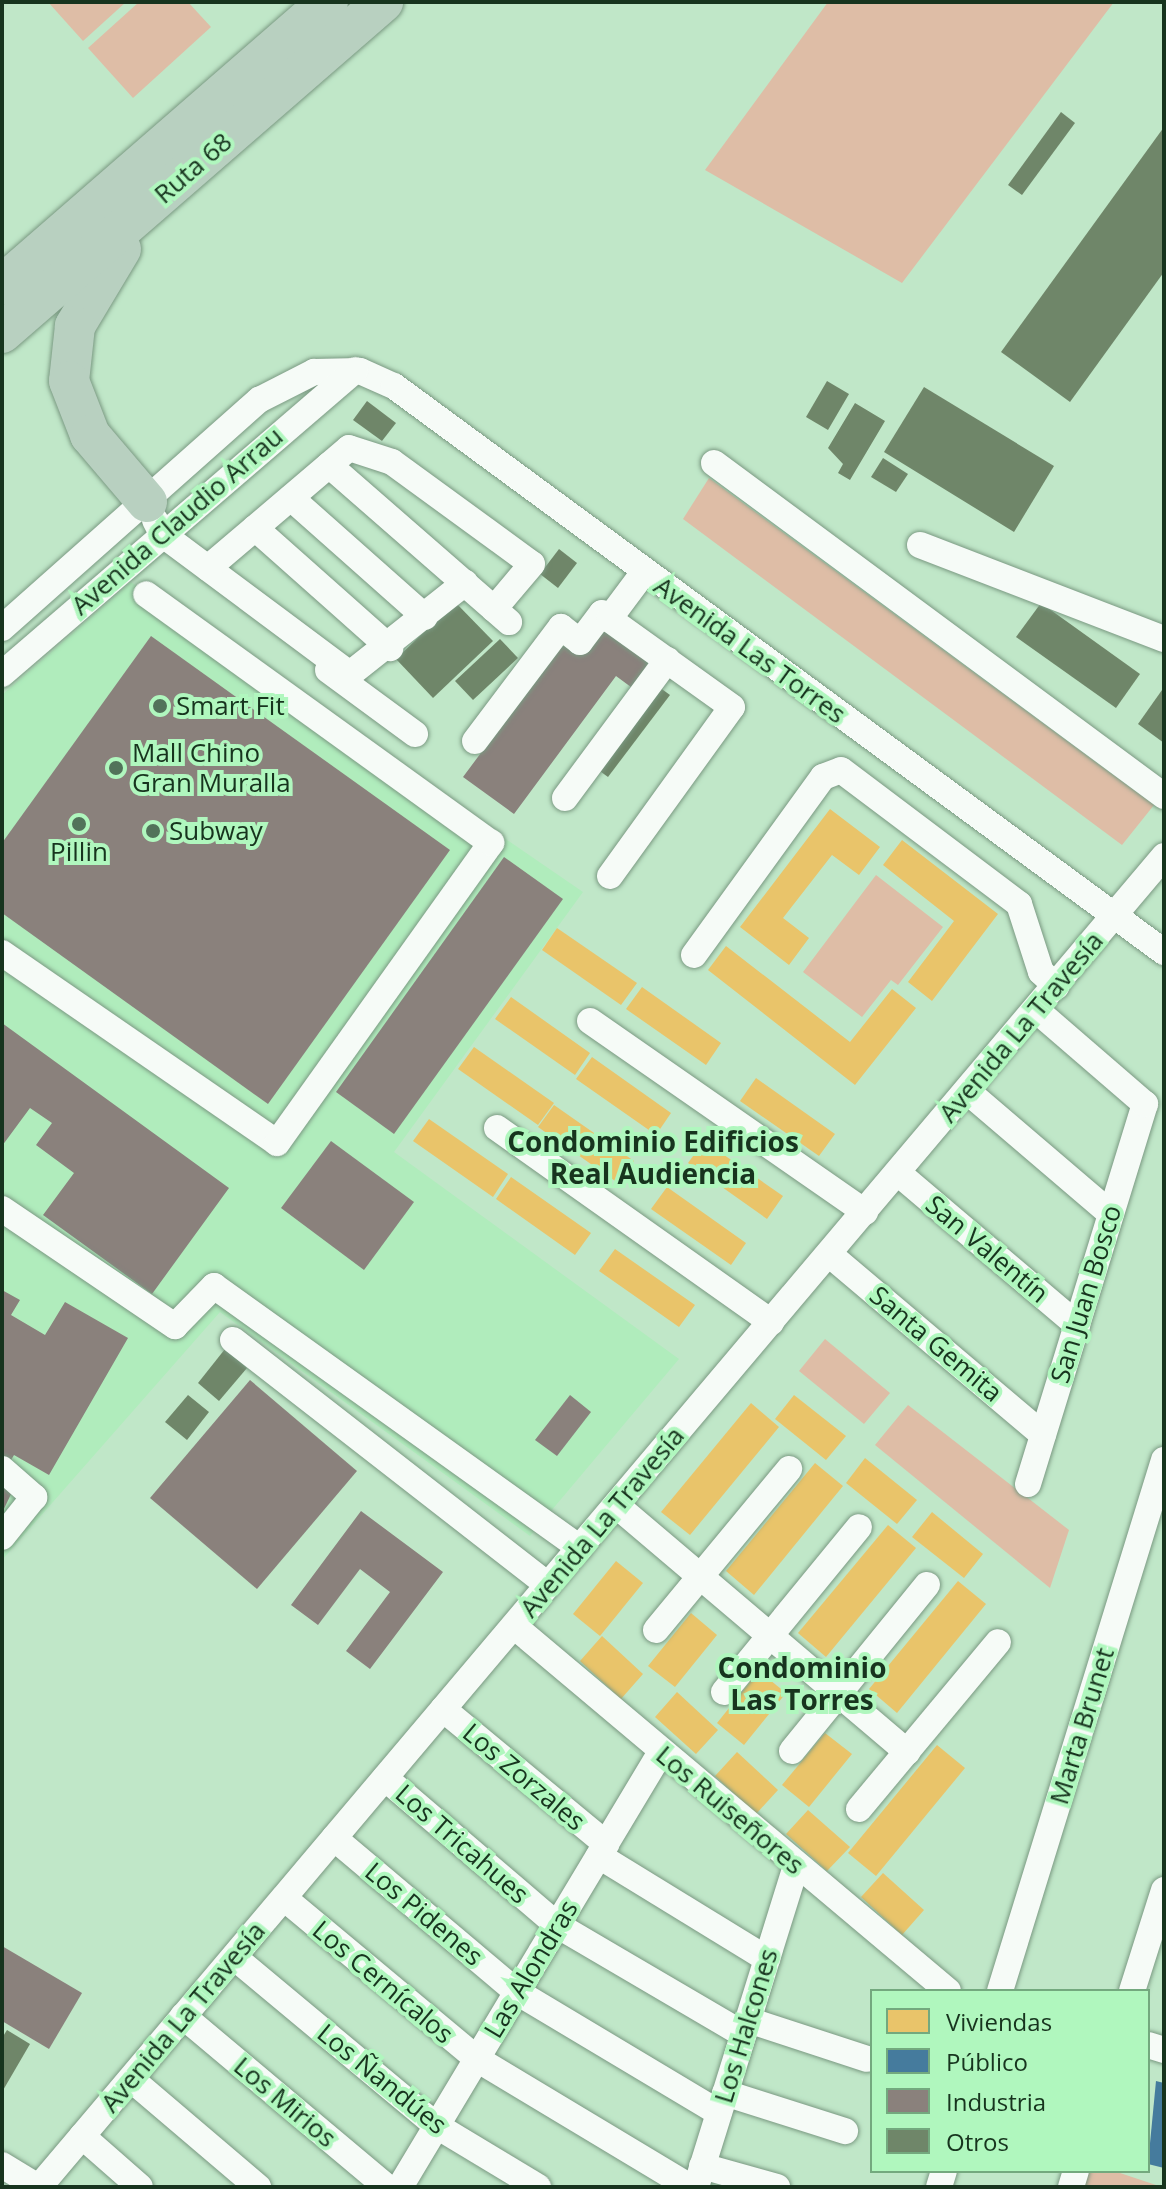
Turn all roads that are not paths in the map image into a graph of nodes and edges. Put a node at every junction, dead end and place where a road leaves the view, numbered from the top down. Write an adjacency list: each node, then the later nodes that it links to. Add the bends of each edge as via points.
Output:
1 (328, 2): 4 (highway, Ruta 68)
2 (383, 2): 3 (highway, Ruta 68)
3 (161, 195): 5 (highway, Ruta 68); 10 (highway, via 92,290 69,357 71,392 84,425)
4 (2, 285)
5 (2, 333)
6 (342, 370): 10 (street, Avenida Claudio Arrau); 10 (street, Avenida Claudio Arrau, via 259,400); 14 (street, Avenida Las Torres, via 394,386)
7 (714, 463): 27 (street)
8 (329, 465): 9 (street); 15 (street); 15 (street, via 349,448 392,462 532,564 501,615)
9 (291, 498): 11 (street); 17 (street)
10 (154, 518): 13 (street); 20 (street, Avenida Claudio Arrau); 24 (street, Avenida Claudio Arrau)
11 (255, 528): 13 (street); 22 (street)
12 (920, 545): 21 (street)
13 (208, 568): 19 (street)
14 (644, 572): 18 (street); 31 (street, Avenida Las Torres)
15 (465, 583): 17 (street)
16 (146, 594): 33 (street, via 491,843 277,1143)
17 (425, 617): 22 (street)
18 (609, 619): 23 (street); 26 (street, via 602,613 580,642 561,627)
19 (280, 623): 22 (street, via 350,674); 25 (street, via 274,631)
20 (2, 628)
21 (1164, 639)
22 (390, 648)
23 (667, 660): 28 (street); 30 (street, via 732,707)
24 (2, 674)
25 (415, 734)
26 (475, 741)
27 (1164, 796)
28 (565, 798)
29 (1164, 856): 31 (street, Avenida La Travesía)
30 (610, 876)
31 (1115, 917): 32 (street, Avenida Las Torres); 35 (street, Avenida La Travesía)
32 (1164, 952)
33 (2, 953)
34 (694, 955): 35 (street, via 823,777 841,770 1019,904 1041,972)
35 (1056, 986): 36 (street, Avenida La Travesía)
36 (1036, 1010): 38 (street, Avenida La Travesía); 43 (street, San Juan Bosco, via 1145,1104)
37 (590, 1021): 42 (street)
38 (967, 1091): 40 (street, Avenida La Travesía); 43 (street)
39 (497, 1128): 45 (street)
40 (898, 1173): 42 (street, Avenida La Travesía); 46 (street, San Valentín)
41 (2, 1209): 57 (street, via 175,1326 214,1286)
42 (865, 1212): 44 (street, Avenida La Travesía)
43 (1111, 1214): 46 (street, San Juan Bosco)
44 (829, 1254): 45 (street, Avenida La Travesía); 48 (street, Santa Gemita)
45 (771, 1322): 53 (street, Avenida La Travesía)
46 (1077, 1325): 48 (street, San Juan Bosco)
47 (233, 1340): 59 (street)
48 (1043, 1435): 52 (street, San Juan Bosco)
49 (1164, 1460): 55 (street, Marta Brunet)
50 (2, 1469): 56 (street, via 34,1497)
51 (789, 1469): 58 (street)
52 (1028, 1484)
53 (616, 1505): 57 (street, Avenida La Travesía); 58 (street)
54 (859, 1527): 63 (street)
55 (1154, 1530): 82 (street, Marta Brunet)
56 (2, 1537)
57 (580, 1548): 59 (street, Avenida La Travesía)
58 (700, 1577): 62 (street); 63 (street)
59 (548, 1585): 61 (street, Avenida La Travesía)
60 (927, 1585): 66 (street)
61 (514, 1626): 67 (street, Avenida La Travesía); 69 (street, Los Ruiseñores)
62 (656, 1630)
63 (770, 1636): 65 (street); 66 (street)
64 (998, 1642): 70 (street)
65 (724, 1692)
66 (838, 1694): 68 (street); 70 (street)
67 (443, 1709): 71 (street, Avenida La Travesía); 74 (street, Los Zorzales)
68 (792, 1751)
69 (661, 1752): 74 (street, Las Alondras); 75 (street, Los Ruiseñores)
70 (907, 1752): 72 (street)
71 (385, 1778): 73 (street, Avenida La Travesía); 78 (street, Los Tricahues)
72 (859, 1809)
73 (334, 1838): 77 (street, Avenida La Travesía); 84 (street, Los Pidenes)
74 (602, 1850): 78 (street, Las Alondras); 80 (street, Los Zorzales)
75 (796, 1866): 80 (street, Los Halcones); 81 (street, Los Ruiseñores)
76 (1164, 1890): 83 (street)
77 (284, 1898): 79 (street, Avenida La Travesía); 87 (street, Los Cernícalos)
78 (557, 1925): 84 (street, Las Alondras); 86 (street, Los Tricahues)
79 (234, 1957): 85 (street, Avenida La Travesía); 91 (street, Los Ñandúes)
80 (767, 1959): 86 (street, Los Halcones)
81 (946, 1989)
82 (1001, 1989)
83 (1133, 1989)
84 (517, 1992): 87 (street, Las Alondras); 90 (street, Los Pidenes)
85 (183, 2016): 89 (street, Avenida La Travesía); 99 (street, Los Mirios)
86 (745, 2027): 88 (street, Los Tricahues); 90 (street, Los Halcones)
87 (477, 2059): 91 (street, Las Alondras); 95 (street, Los Cernícalos)
88 (867, 2059)
89 (131, 2079): 93 (street, Avenida La Travesía); 98 (street)
90 (722, 2103): 92 (street, Los Pidenes); 95 (street, Los Halcones)
91 (437, 2126): 100 (street, Las Alondras); 101 (street, Los Ñandúes)
92 (845, 2131)
93 (82, 2136): 96 (street, Avenida La Travesía); 97 (street)
94 (2, 2165): 96 (street)
95 (696, 2180): 102 (street, Los Cernícalos)
96 (39, 2187)
97 (140, 2187)
98 (258, 2187)
99 (387, 2187)
100 (400, 2187)
101 (538, 2187)
102 (777, 2187)

